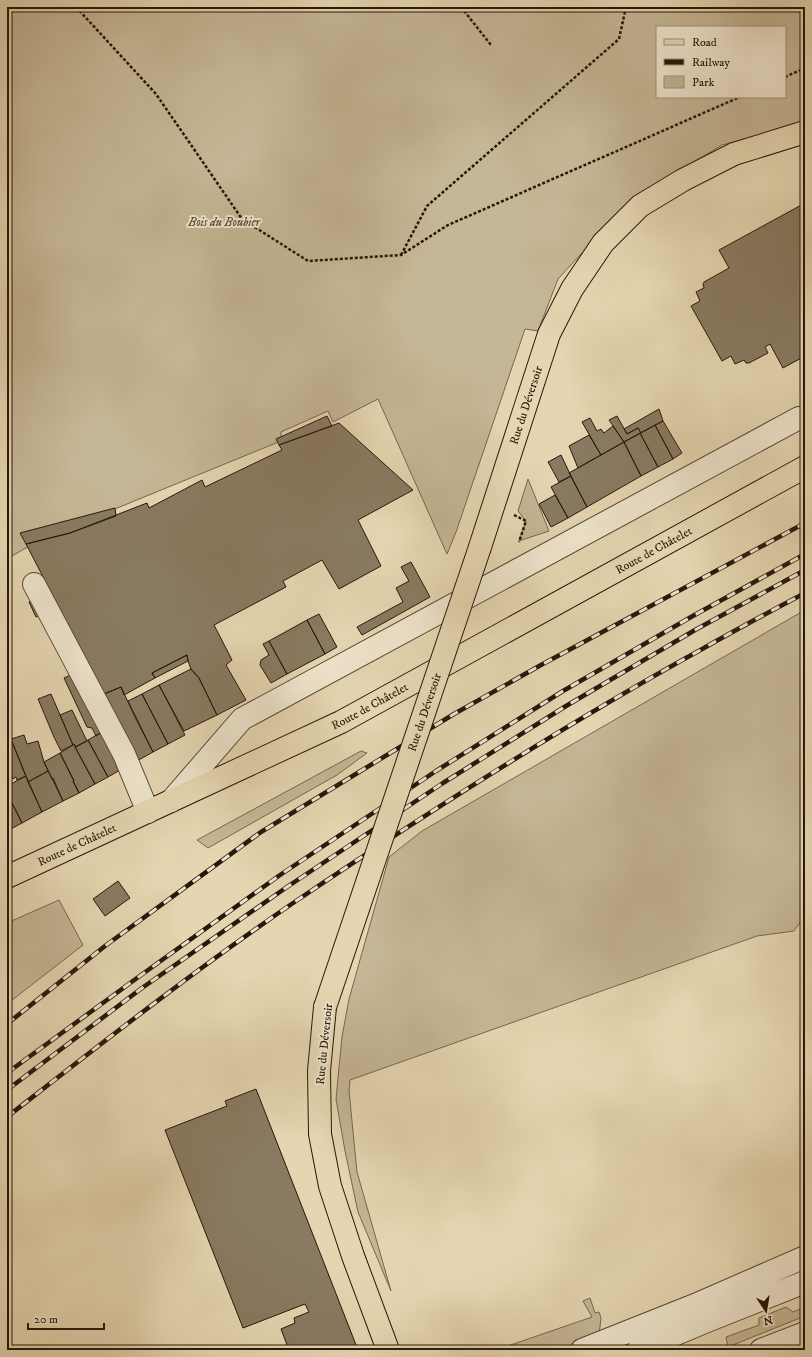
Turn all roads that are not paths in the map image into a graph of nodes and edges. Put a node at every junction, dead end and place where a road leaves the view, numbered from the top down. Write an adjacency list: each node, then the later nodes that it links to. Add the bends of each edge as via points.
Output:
1 (805, 132): 3 (main road, Rue du Déversoir)
2 (805, 142): 3 (main road, Rue du Déversoir)
3 (734, 154): 14 (main road, Rue du Déversoir, bridge, via 640,206 603,243 572,289 549,334 325,1007 319,1071 320,1134 330,1186)
4 (805, 419): 7 (lane, via 799,418 242,719)
5 (805, 467): 7 (main road, Route de Châtelet, via 341,722)
6 (34, 584): 8 (lane, via 124,754)
7 (171, 801): 8 (main road, Route de Châtelet)
8 (148, 812): 9 (main road, Route de Châtelet)
9 (7, 877)
10 (805, 1256): 13 (lane)
11 (805, 1282): 16 (lane)
12 (805, 1333): 17 (lane)
13 (615, 1342): 15 (lane)
14 (388, 1350)
15 (582, 1350)
16 (638, 1350)
17 (761, 1350)

